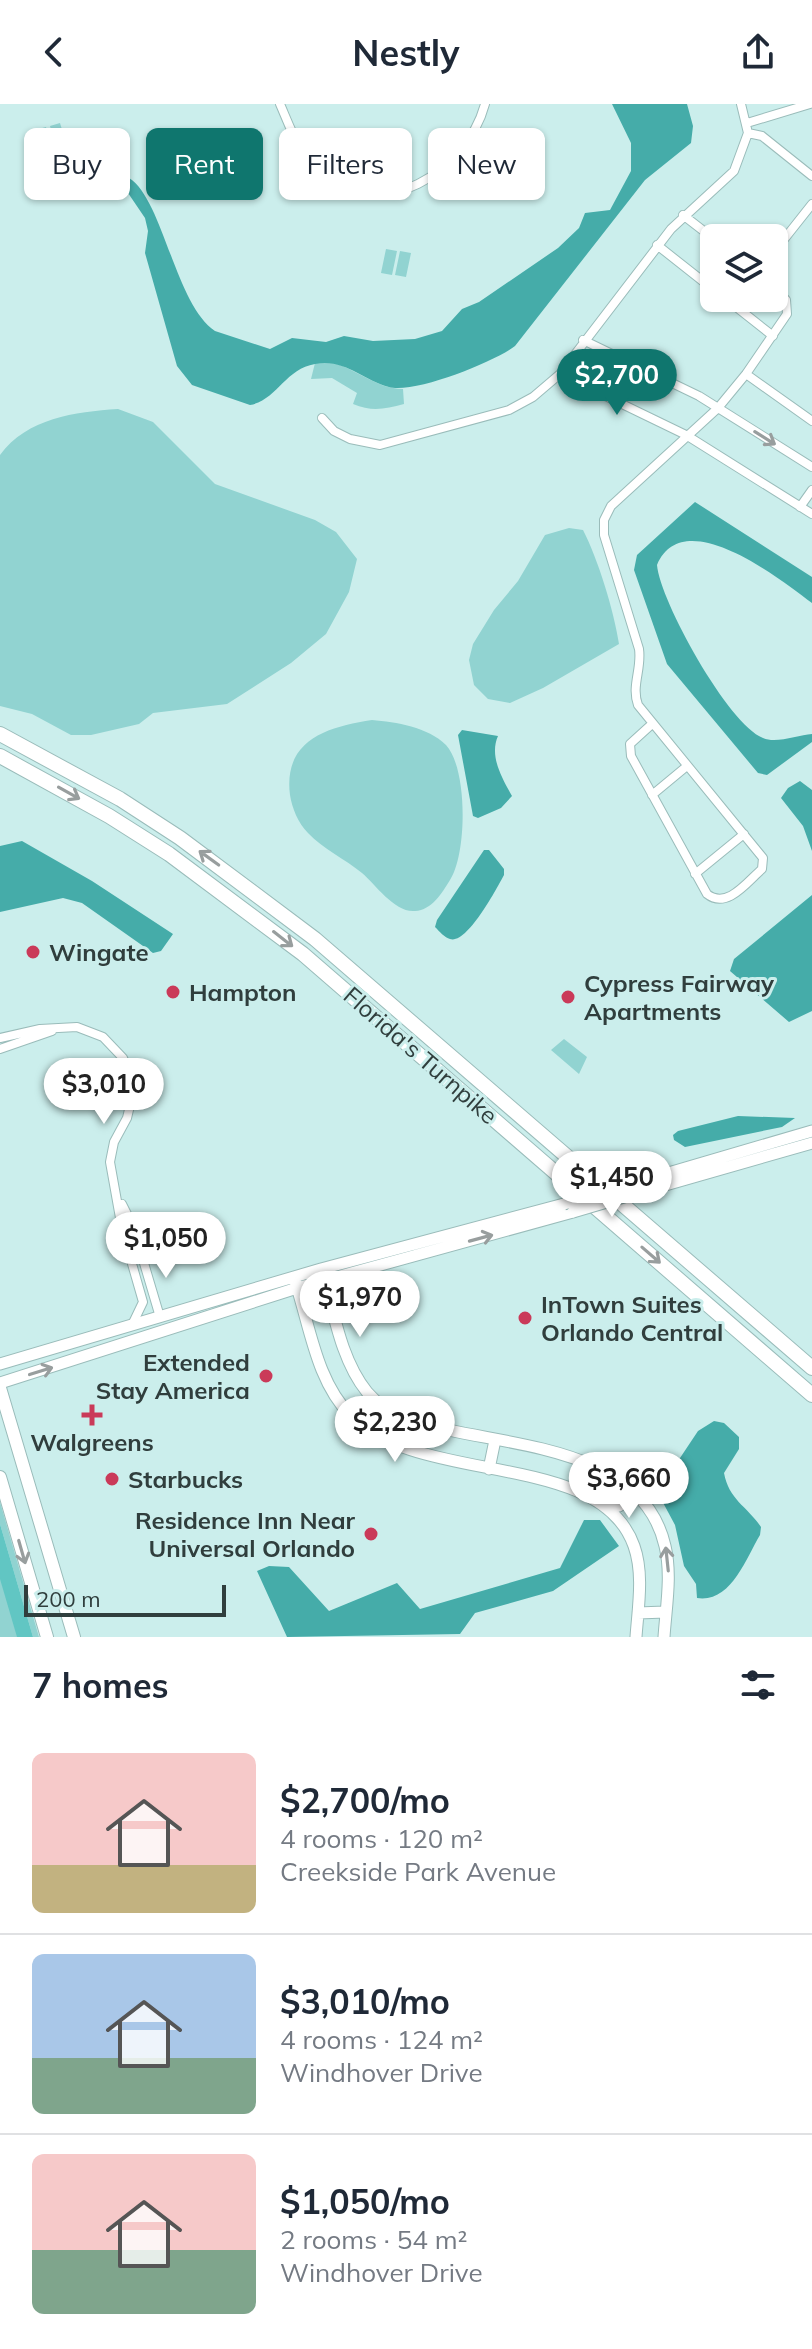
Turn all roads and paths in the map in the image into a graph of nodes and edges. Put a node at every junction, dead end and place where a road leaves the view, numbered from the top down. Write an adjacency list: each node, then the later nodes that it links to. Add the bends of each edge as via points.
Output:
1 (280, 104): 2 (street, via 319,173 356,194 385,196 409,190 456,156 471,139)
2 (485, 104)
3 (741, 104): 5 (street)
4 (810, 104): 5 (street)
5 (747, 128): 6 (street); 8 (street, via 734,171)
6 (812, 176)
7 (812, 204): 10 (street)
8 (683, 215): 9 (street); 11 (street)
9 (700, 228)
10 (788, 234)
11 (657, 245): 12 (street); 16 (street)
12 (700, 279)
13 (743, 312): 15 (street)
14 (785, 312): 15 (street)
15 (773, 336): 18 (street)
16 (583, 340): 17 (street); 19 (street)
17 (560, 374): 20 (street, via 509,410 380,445 350,439); 22 (street)
18 (746, 374): 19 (street); 21 (street)
19 (718, 408): 22 (street); 23 (street, one-way to 23)
20 (322, 418)
21 (812, 421)
22 (686, 435): 25 (street); 27 (street, via 611,506 603,528 639,649 635,697)
23 (812, 467)
24 (812, 490): 25 (street)
25 (800, 507): 26 (street)
26 (812, 514)
27 (652, 724): 30 (street); 31 (street, via 629,749)
28 (0, 734): 49 (highway, Florida's Turnpike, one-way to 28, via 377,990 249,887 120,799)
29 (0, 756): 55 (highway, Florida's Turnpike, one-way to 55, via 169,854 303,954)
30 (687, 766): 31 (street); 32 (street)
31 (652, 795): 33 (street)
32 (744, 834): 33 (street); 33 (street, via 763,858 762,869 728,898 711,898)
33 (695, 874)
34 (64, 1027): 35 (street); 36 (street); 39 (street, via 103,1037 120,1052 129,1070 131,1105 110,1159)
35 (0, 1038)
36 (0, 1049)
37 (812, 1131): 40 (street, bridge)
38 (812, 1143): 40 (street, bridge)
39 (118, 1197): 41 (street); 42 (street)
40 (568, 1208): 43 (street)
41 (133, 1226): 42 (street); 46 (street)
42 (122, 1229): 47 (street, via 143,1302)
43 (323, 1275): 44 (street); 56 (street, via 347,1357)
44 (295, 1283): 45 (street); 48 (street); 57 (street, via 327,1381 349,1415)
45 (241, 1293): 46 (street); 48 (street, via 170,1322)
46 (160, 1317): 47 (street); 50 (street, via 143,1333)
47 (131, 1326): 52 (street)
48 (156, 1336): 50 (street)
49 (782, 1341): 51 (highway); 53 (highway, Florida's Turnpike)
50 (99, 1353): 54 (street, one-way to 50)
51 (812, 1361)
52 (0, 1364)
53 (812, 1368)
54 (0, 1386): 66 (main road)
55 (812, 1395)
56 (382, 1406): 57 (street); 58 (street, via 423,1424)
57 (366, 1429): 59 (street, via 406,1450)
58 (495, 1440): 59 (street); 61 (street, via 595,1465)
59 (489, 1469): 62 (street, via 576,1490)
60 (0, 1477): 65 (main road, one-way to 65)
61 (636, 1494): 62 (street, via 619,1506); 63 (street, one-way to 61, via 665,1544)
62 (607, 1506): 64 (street, via 634,1546 640,1572)
63 (665, 1612): 64 (street); 68 (street)
64 (638, 1613): 67 (street)
65 (47, 1637)
66 (74, 1637)
67 (636, 1637)
68 (664, 1637)

